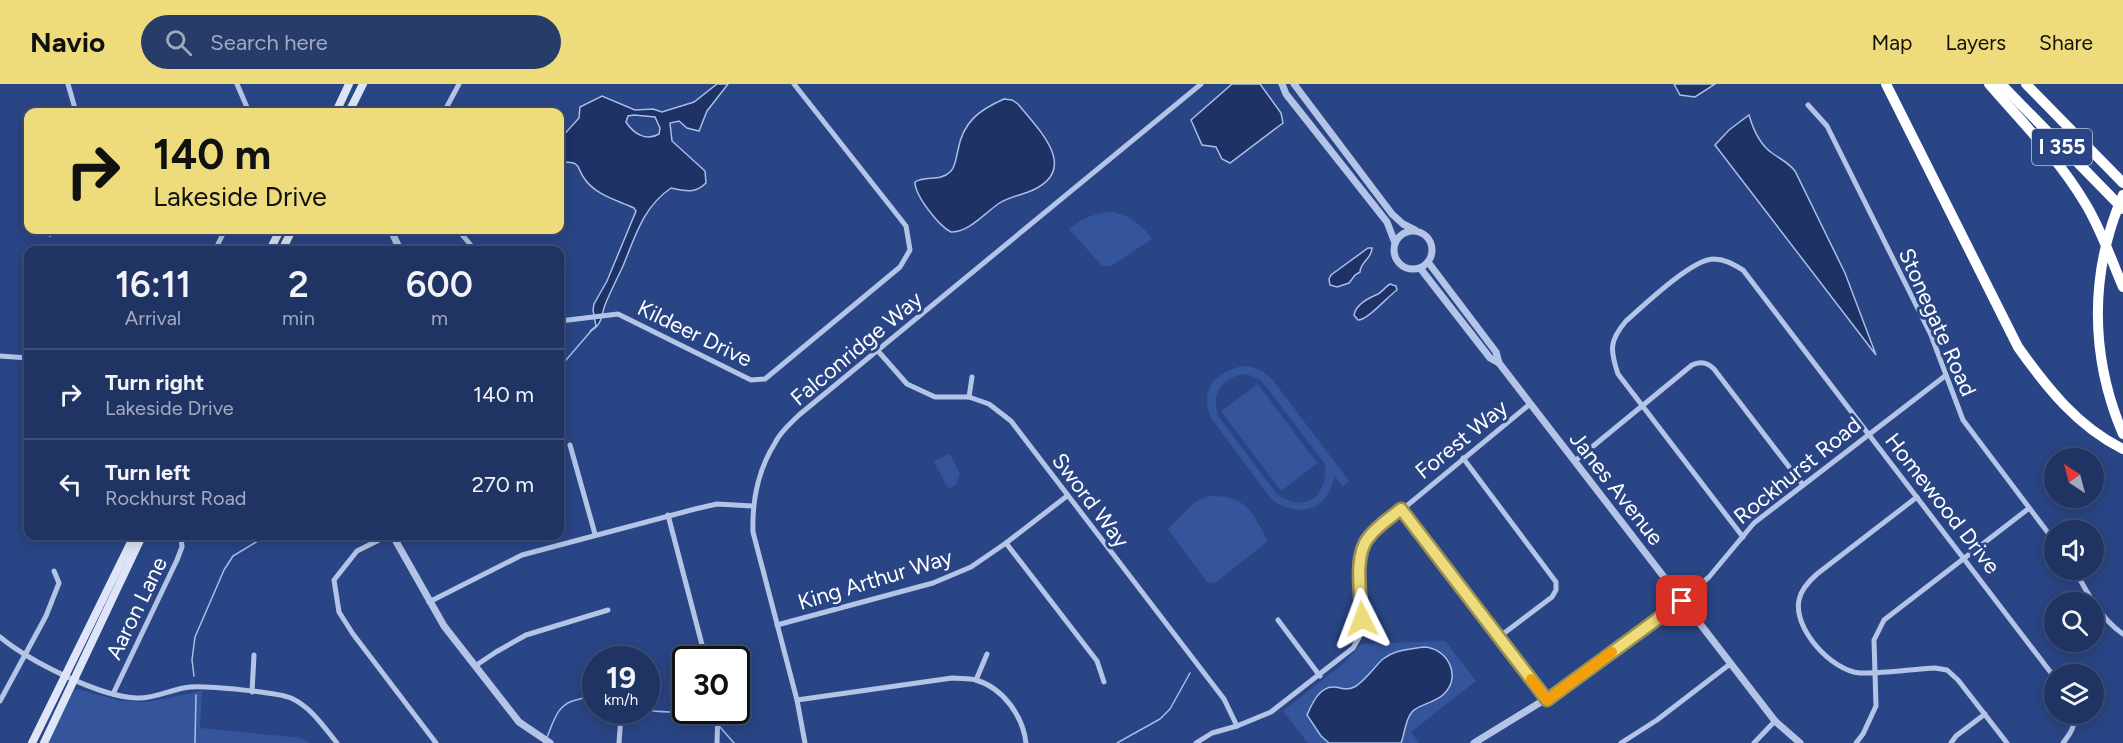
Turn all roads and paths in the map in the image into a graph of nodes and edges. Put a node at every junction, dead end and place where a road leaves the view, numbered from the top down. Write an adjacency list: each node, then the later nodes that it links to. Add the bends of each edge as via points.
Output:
1 (68, 84): 15 (street)
2 (237, 84): 16 (street)
3 (349, 84): 17 (main road)
4 (363, 84): 18 (main road)
5 (459, 84): 19 (street)
6 (794, 84): 30 (street, Kildeer Drive, via 906,226 910,250 900,267 765,379 751,380 618,314)
7 (1201, 84): 31 (street, Falconridge Way)
8 (1282, 84): 25 (street, Janes Avenue, via 1387,222)
9 (1294, 84): 23 (street, Janes Avenue, via 1392,214)
10 (1886, 84): 43 (highway, via 2018,347 2072,414)
11 (1989, 84): 29 (highway, via 2075,187 2098,226)
12 (2001, 84): 22 (highway, I 355)
13 (2026, 84): 20 (highway, I 355)
14 (1808, 105): 35 (street, Stonegate Road, via 1827,126 1931,335)
15 (75, 108)
16 (247, 108)
17 (338, 108)
18 (351, 108)
19 (446, 108)
20 (2123, 183)
21 (2123, 195): 41 (highway, bridge, via 2102,259 2097,292 2102,366)
22 (2123, 209)
23 (1415, 230): 25 (street, via 1403,233); 27 (street, Janes Avenue, via 1431,243)
24 (461, 234): 26 (street)
25 (1395, 243): 28 (street, Janes Avenue, via 1394,255 1401,265)
26 (472, 246)
27 (1428, 262): 28 (street); 34 (street, Janes Avenue, via 1496,352)
28 (1420, 268): 34 (street, Janes Avenue, via 1490,358)
29 (2123, 287)
30 (564, 321)
31 (878, 351): 37 (street, Sword Way, via 907,384 935,397); 49 (street, Falconridge Way, via 799,415 775,441)
32 (0, 356): 33 (street)
33 (24, 358)
34 (1499, 363): 38 (street, Janes Avenue)
35 (1945, 376): 40 (street, Rockhurst Road); 51 (street, Stonegate Road, via 1963,420)
36 (972, 377): 37 (street)
37 (969, 397): 47 (street, Sword Way, via 989,404 1011,421)
38 (1530, 404): 44 (street, Forest Way); 45 (street, Janes Avenue)
39 (1642, 406): 40 (street, Homewood Drive, via 1618,374 1611,356 1617,331 1694,265 1711,259 1725,260 1743,270); 45 (street); 46 (street, via 1692,365 1709,365); 55 (street, Homewood Drive)
40 (1869, 434): 46 (street, Rockhurst Road); 48 (street, Homewood Drive)
41 (2123, 434)
42 (570, 445): 54 (street)
43 (2123, 449)
44 (1463, 458): 50 (street, Forest Way); 72 (street, via 1556,582 1552,597)
45 (1575, 461): 65 (street, Janes Avenue)
46 (1803, 485): 55 (street, Rockhurst Road, via 1754,523)
47 (1067, 496): 61 (street, King Arthur Way); 96 (street, Sword Way, via 1224,699)
48 (1917, 497): 62 (street, Homewood Drive); 80 (street, via 1816,574 1805,585 1799,600 1801,621 1825,657 1842,668)
49 (752, 506): 52 (street, via 717,504); 69 (street, Falconridge Way, via 753,532)
50 (1401, 509): 72 (street); 82 (street, Forest Way, via 1369,537 1361,550 1362,626 1357,643)
51 (2028, 509): 53 (street, Stonegate Road); 62 (street)
52 (668, 515): 54 (street); 73 (street)
53 (2044, 529)
54 (595, 534): 66 (street, via 515,558)
55 (1743, 537): 65 (street, Rockhurst Road, via 1709,578)
56 (132, 540): 81 (main road)
57 (140, 540): 83 (main road)
58 (181, 540): 87 (street, Aaron Lane, via 179,555)
59 (379, 540): 100 (street, via 357,551 333,580 339,612)
60 (395, 540): 66 (street)
61 (1006, 543): 69 (street, King Arthur Way, via 971,567 933,583); 85 (street, via 1097,661)
62 (1964, 557): 78 (street, Homewood Drive); 80 (street, via 1884,620 1874,640)
63 (54, 571): 75 (street, via 59,583)
64 (2080, 580): 70 (street, via 2112,627)
65 (1682, 601): 77 (street, Janes Avenue); 89 (street, Rockhurst Road)
66 (429, 602): 79 (street)
67 (608, 610): 79 (street, via 526,635)
68 (1278, 620): 82 (street)
69 (777, 625): 88 (street, Falconridge Way)
70 (2123, 634)
71 (0, 637): 75 (street)
72 (1499, 637): 89 (street)
73 (702, 646)
74 (987, 654): 84 (street)
75 (25, 655): 81 (street); 90 (street)
76 (254, 655): 86 (street)
77 (1730, 664): 92 (street, Janes Avenue); 108 (street)
78 (2044, 664)
79 (475, 666): 101 (street, via 519,722)
80 (1876, 672): 91 (street, via 1947,670); 111 (street, via 1876,706)
81 (65, 675): 83 (street); 97 (main road)
82 (1320, 676): 96 (street, Forest Way, via 1271,712)
83 (75, 680): 87 (street); 98 (main road)
84 (976, 680): 88 (street, via 952,678); 105 (street, via 1010,705 1022,723)
85 (1104, 682)
86 (252, 692): 87 (street, via 190,687 148,698); 99 (street, via 291,698 311,712)
87 (113, 694)
88 (797, 700): 104 (street, Falconridge Way)
89 (1547, 700): 107 (street, Rockhurst Road)
90 (0, 701)
91 (1985, 714): 112 (street); 113 (street)
92 (1775, 721): 109 (street); 110 (street, Janes Avenue)
93 (620, 724): 102 (street)
94 (718, 724): 103 (street)
95 (2074, 724): 114 (street)
96 (1237, 726): 106 (street, Forest Way, via 1212,733)
97 (32, 743)
98 (44, 743)
99 (337, 743)
100 (436, 743)
101 (550, 743)
102 (619, 743)
103 (717, 743)
104 (805, 743)
105 (1026, 743)
106 (1196, 743)
107 (1474, 743)
108 (1621, 743)
109 (1754, 743)
110 (1800, 743)
111 (1856, 743)
112 (1951, 743)
113 (2007, 743)
114 (2063, 743)

